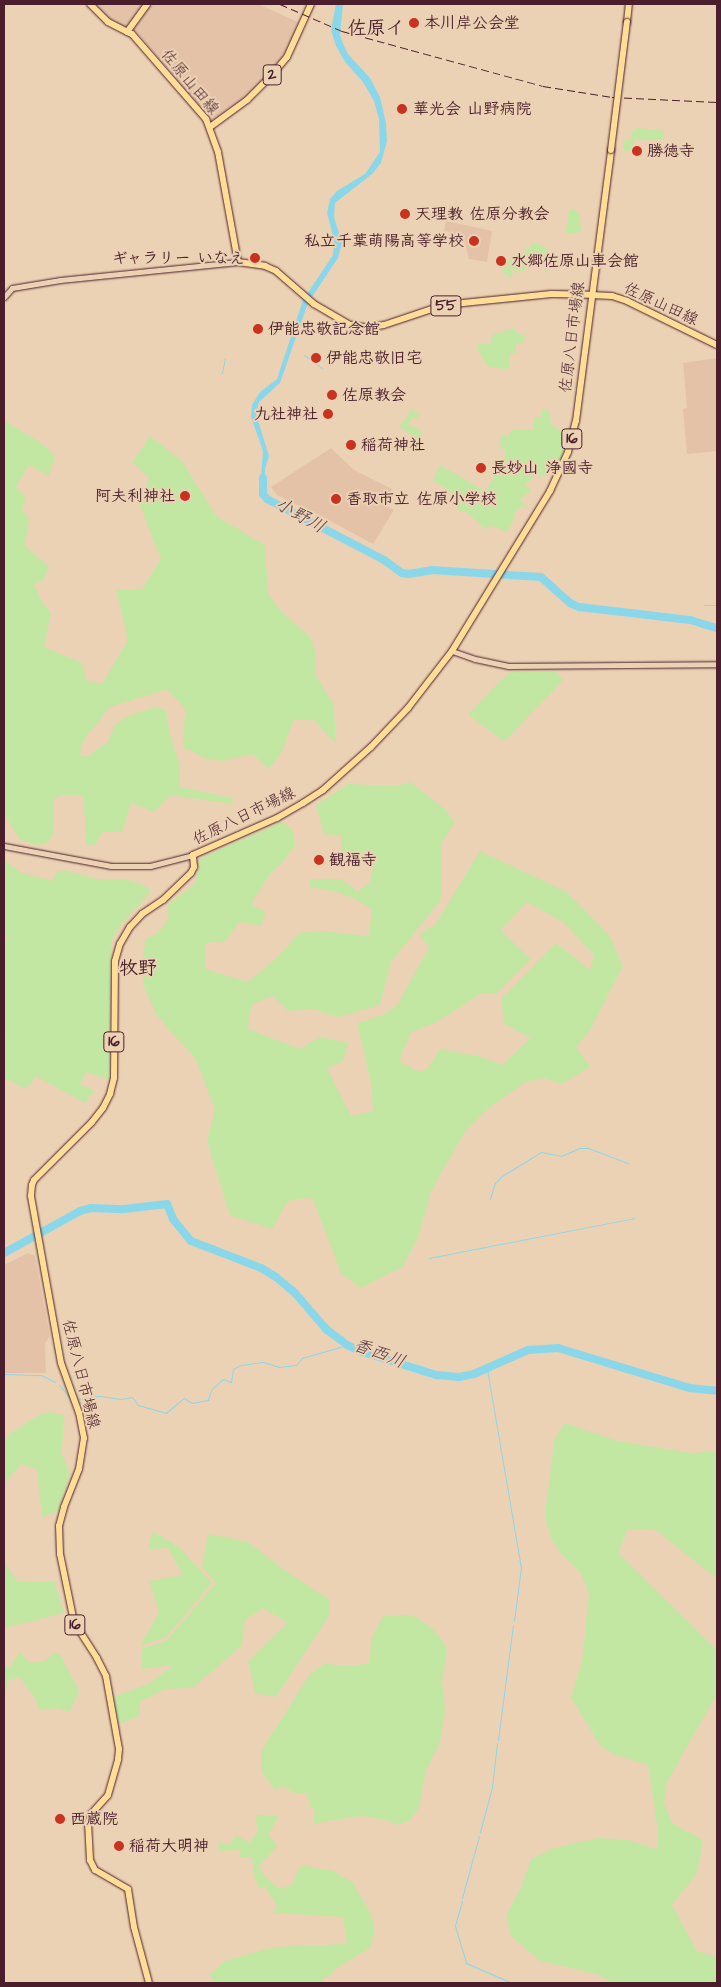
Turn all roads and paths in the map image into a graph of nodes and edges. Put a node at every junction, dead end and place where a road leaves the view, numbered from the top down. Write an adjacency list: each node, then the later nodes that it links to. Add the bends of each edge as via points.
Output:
1 (90, 4): 5 (main road, 佐原山田線, via 108,22)
2 (147, 4): 5 (main road)
3 (311, 4): 6 (main road, 2, via 287,57 247,100)
4 (629, 4): 8 (main road, 佐原八日市場線 / 16, bridge)
5 (127, 32): 6 (main road, 佐原山田線, via 202,114)
6 (210, 127): 7 (main road, 佐原山田線, via 224,179)
7 (238, 262): 8 (main road, 55, via 276,271 309,299 350,325 368,328 435,308 462,304 552,294); 9 (street, via 60,280 12,288)
8 (591, 295): 10 (main road, 佐原山田線 / 55, via 627,301); 11 (main road, 佐原八日市場線 / 16, via 576,422 569,449 550,491)
9 (4, 297)
10 (717, 345)
11 (452, 651): 12 (street, via 508,666); 14 (main road, 佐原八日市場線 / 16, via 404,712 359,759 323,790 277,818)
12 (717, 664)
13 (4, 846): 14 (street, via 111,866 150,866)
14 (193, 855): 15 (main road, 佐原八日市場線 / 16, via 191,873 135,921 120,944 115,961 114,1078 110,1094 92,1122 34,1180 31,1196 61,1363 79,1413 84,1438 79,1469 60,1526 60,1554 74,1622 106,1676 119,1749 108,1795 91,1814 88,1824 90,1860 94,1870 128,1889)
15 (149, 1983)

